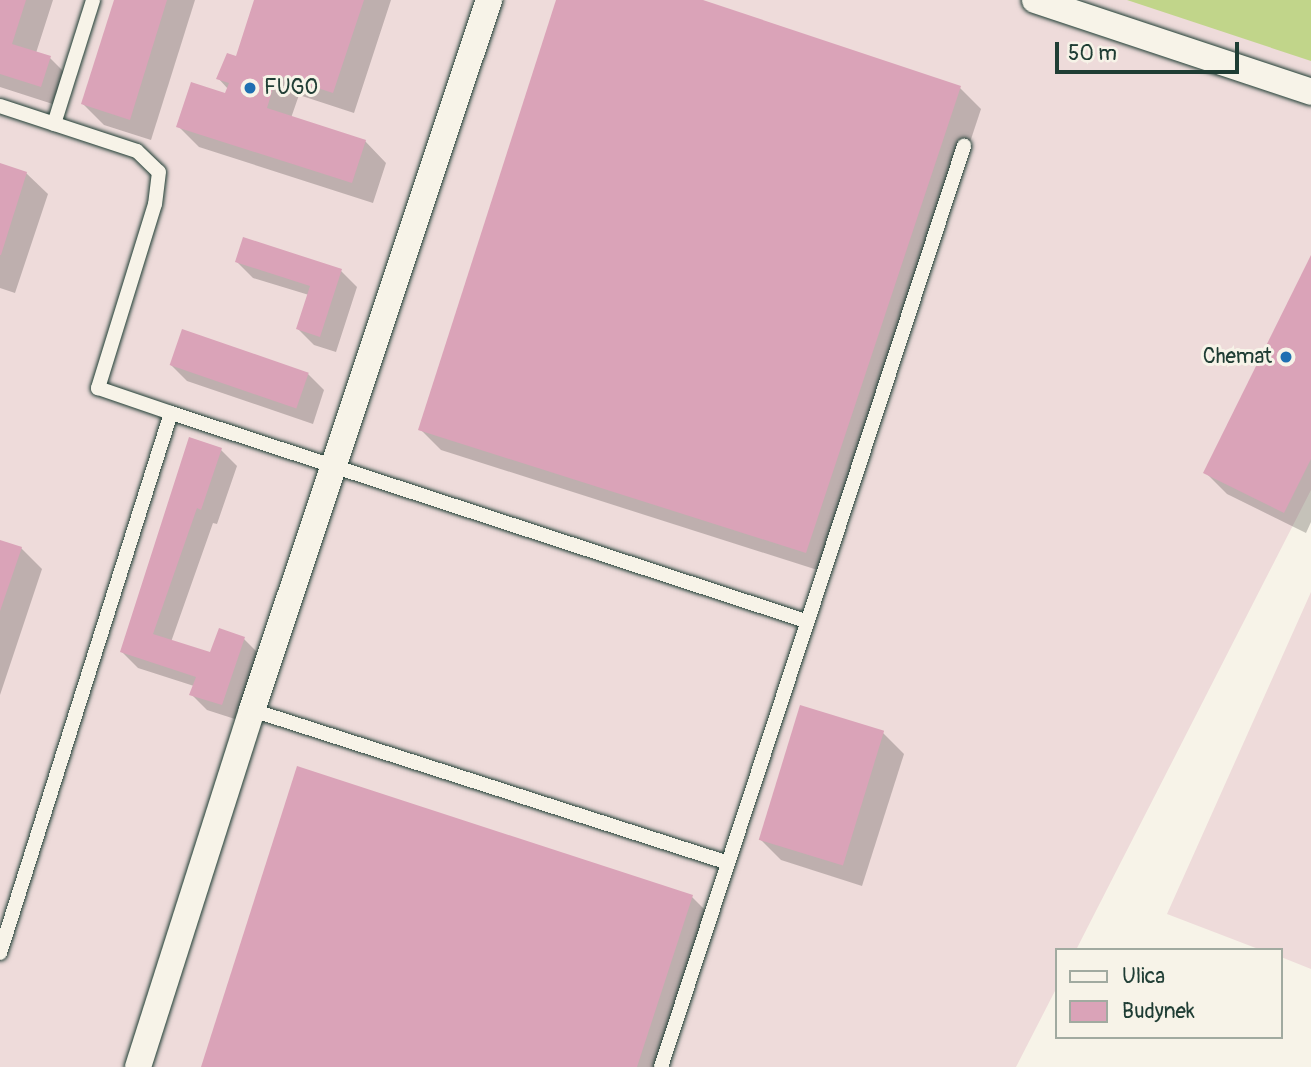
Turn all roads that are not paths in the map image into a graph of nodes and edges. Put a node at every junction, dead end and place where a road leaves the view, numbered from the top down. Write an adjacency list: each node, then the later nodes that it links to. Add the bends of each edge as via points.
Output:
1 (93, 0): 6 (lane)
2 (489, 0): 9 (street)
3 (1035, 0): 4 (street)
4 (1311, 92)
5 (0, 106): 6 (lane)
6 (54, 124): 8 (lane, via 137,152 159,172 155,204 98,388)
7 (964, 146): 10 (lane)
8 (171, 413): 9 (lane); 13 (lane)
9 (335, 466): 10 (lane); 11 (street)
10 (806, 621): 12 (lane)
11 (252, 710): 12 (lane); 14 (street)
12 (727, 863): 15 (lane)
13 (0, 953)
14 (138, 1067)
15 (661, 1067)

